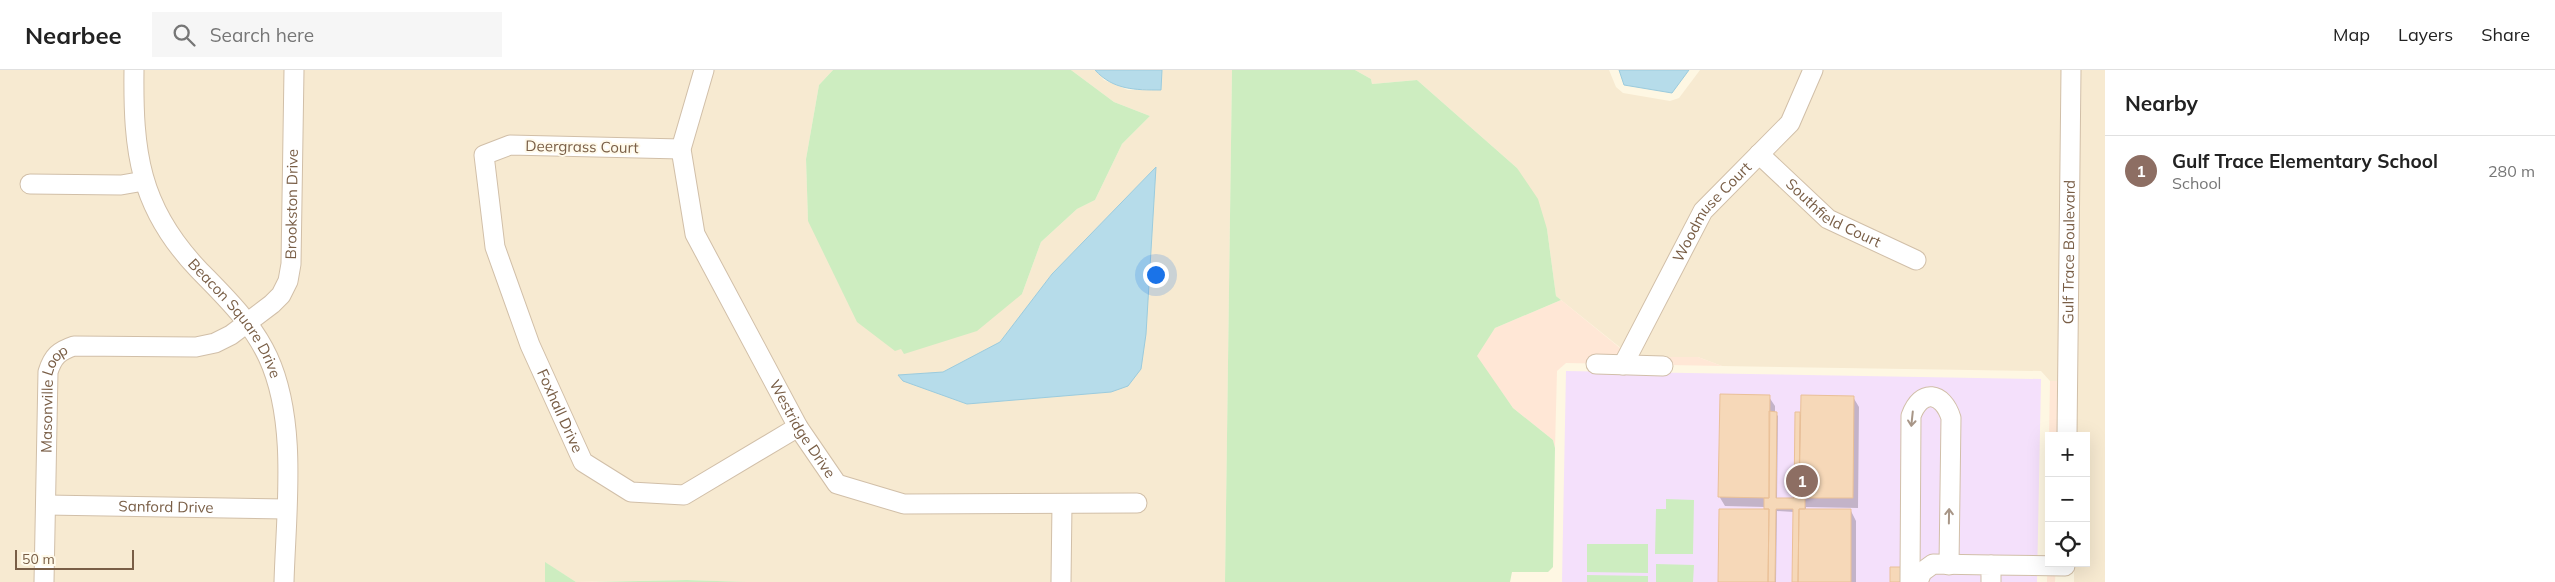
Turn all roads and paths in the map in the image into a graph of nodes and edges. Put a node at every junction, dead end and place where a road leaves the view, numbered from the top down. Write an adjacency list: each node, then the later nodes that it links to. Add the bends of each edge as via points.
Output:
1 (134, 70): 9 (street, Beacon Square Drive, via 135,144)
2 (294, 70): 12 (street, Brookston Drive, via 288,282 281,296)
3 (704, 70): 6 (street)
4 (1813, 70): 7 (street, Woodmuse Court, via 1790,122)
5 (2071, 70): 17 (street, Gulf Trace Boulevard)
6 (681, 149): 8 (street, Deergrass Court, via 510,145); 16 (street, Westridge Drive, via 695,234)
7 (1759, 154): 11 (street, Southfield Court, via 1828,219); 14 (street, Woodmuse Court, via 1703,211)
8 (484, 155): 16 (street, Foxhall Drive, via 495,247 530,345 583,462 631,492 684,495)
9 (144, 182): 10 (street, via 121,185); 12 (street, Beacon Square Drive, via 177,245)
10 (30, 184)
11 (1916, 260)
12 (249, 322): 20 (street, Masonville Loop, via 214,343 196,347 74,346 52,358 48,372); 21 (street, Beacon Square Drive, via 269,359 285,414)
13 (1596, 364): 14 (street)
14 (1623, 365): 15 (street)
15 (1663, 366)
16 (798, 427): 19 (street, Westridge Drive, via 837,484 904,504)
17 (2067, 432)
18 (1137, 503): 19 (street, Westridge Drive)
19 (1062, 504): 27 (street)
20 (46, 505): 21 (street, Sanford Drive); 25 (street, Masonville Loop)
21 (286, 509): 26 (street, Beacon Square Drive)
22 (1949, 565): 24 (street); 28 (street, one-way to 28, via 1951,418 1948,408 1939,399 1929,397 1920,400 1911,416); 29 (street, via 1933,564 1922,572)
23 (2065, 570): 24 (street)
24 (1991, 574)
25 (44, 582)
26 (284, 582)
27 (1061, 582)
28 (1910, 582)
29 (1918, 582)

